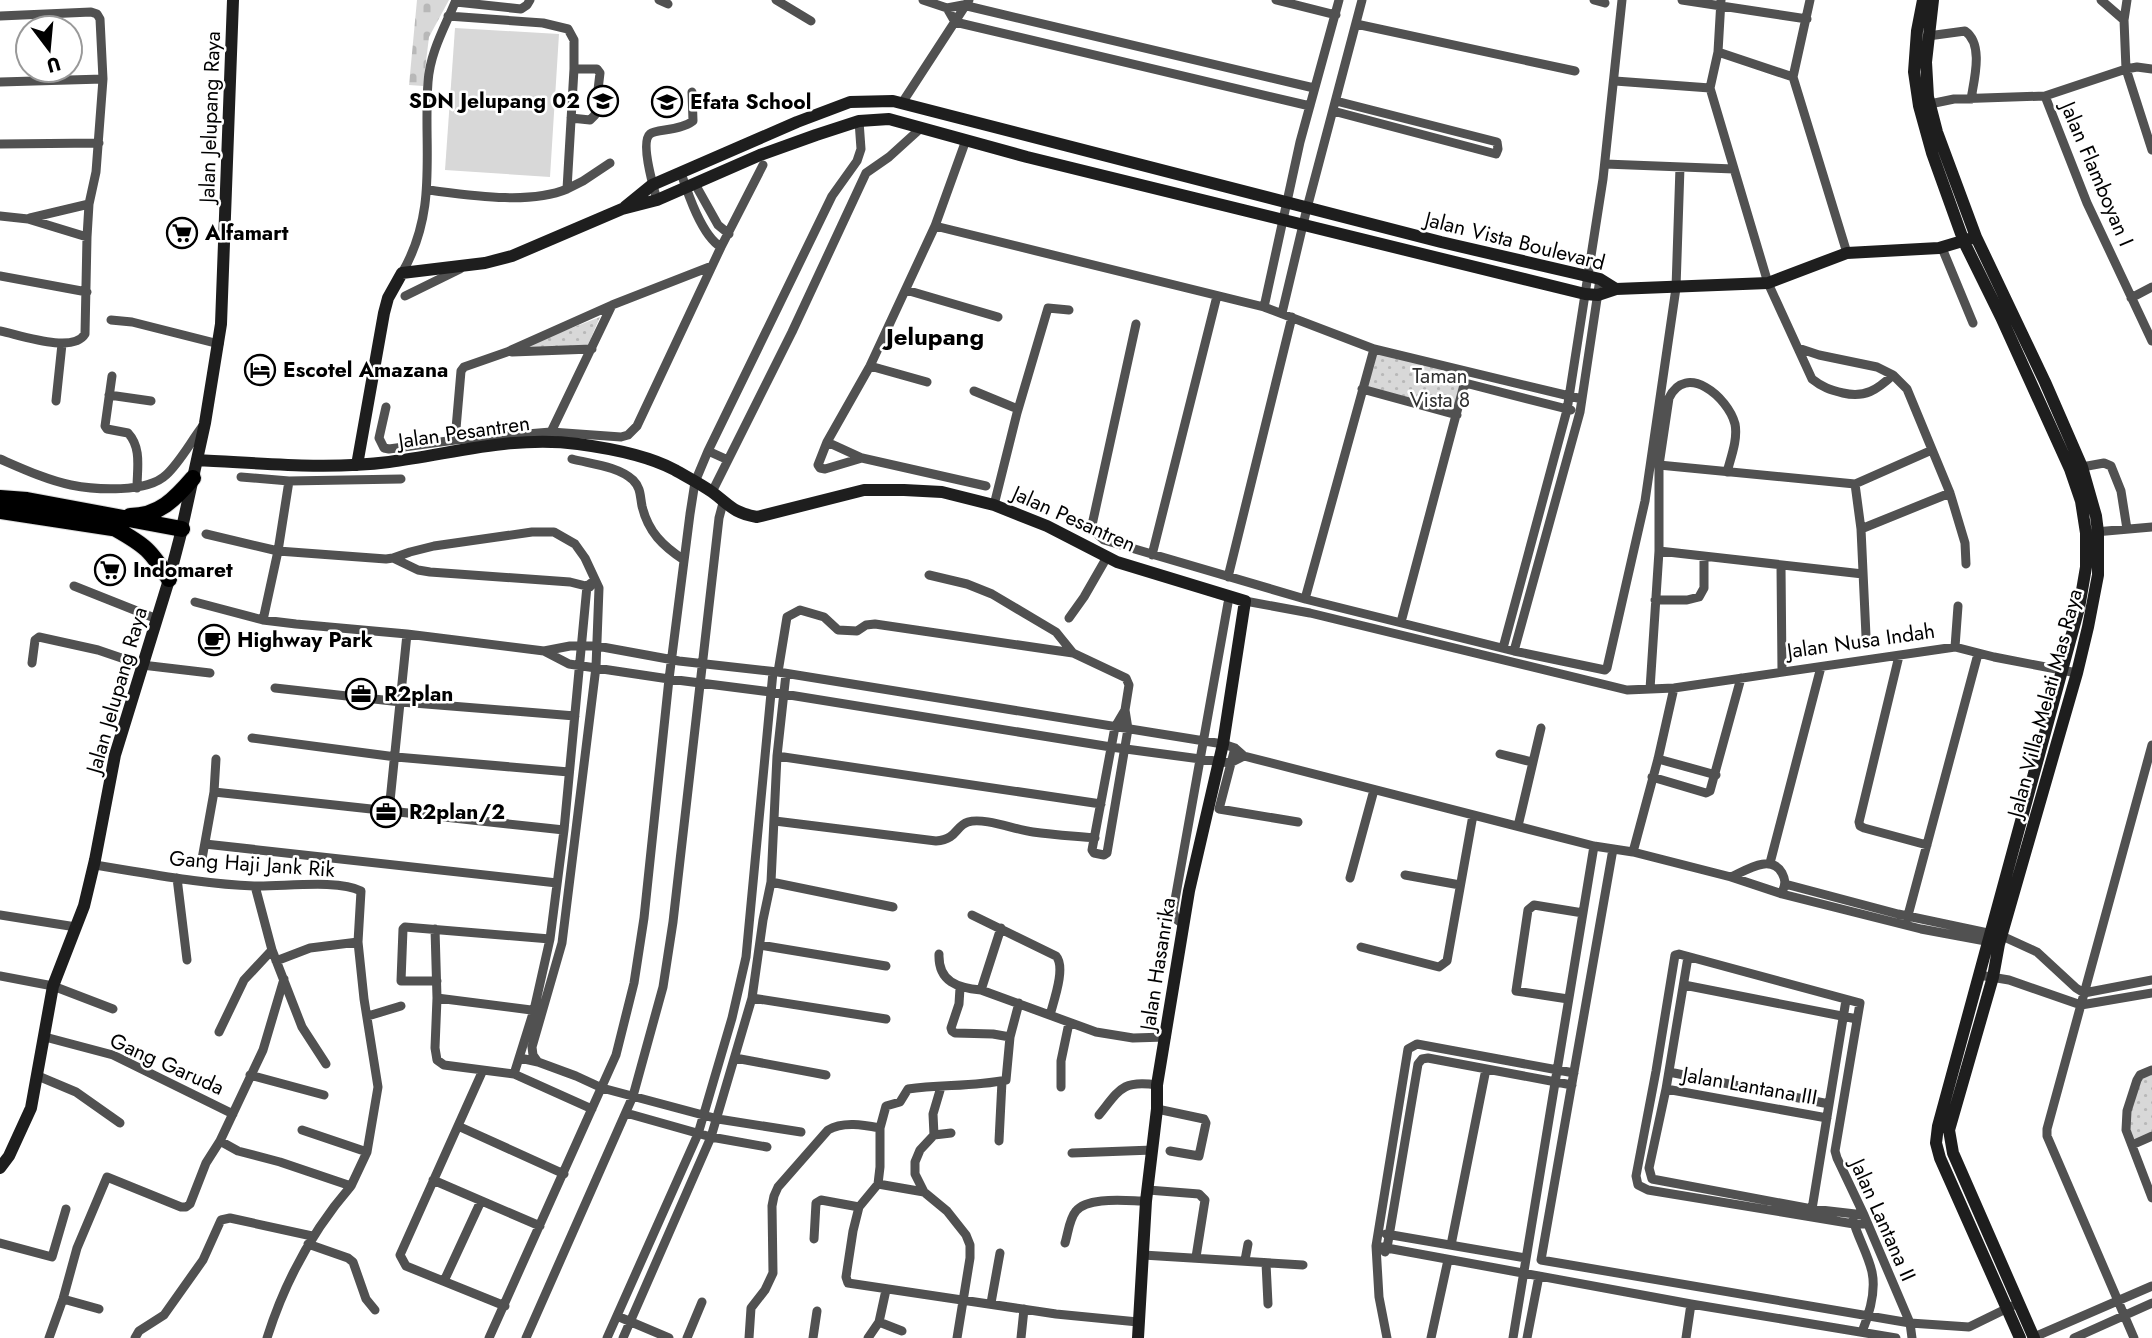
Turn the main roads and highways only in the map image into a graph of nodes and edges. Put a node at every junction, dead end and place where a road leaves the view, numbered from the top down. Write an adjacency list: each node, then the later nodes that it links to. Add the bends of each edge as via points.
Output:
1 (193, 478): 4 (highway, via 160,510)
2 (0, 498): 4 (highway, via 27,500)
3 (0, 511): 4 (highway)
4 (111, 523): 5 (highway); 6 (highway, via 144,544)
5 (181, 533)
6 (169, 579)

